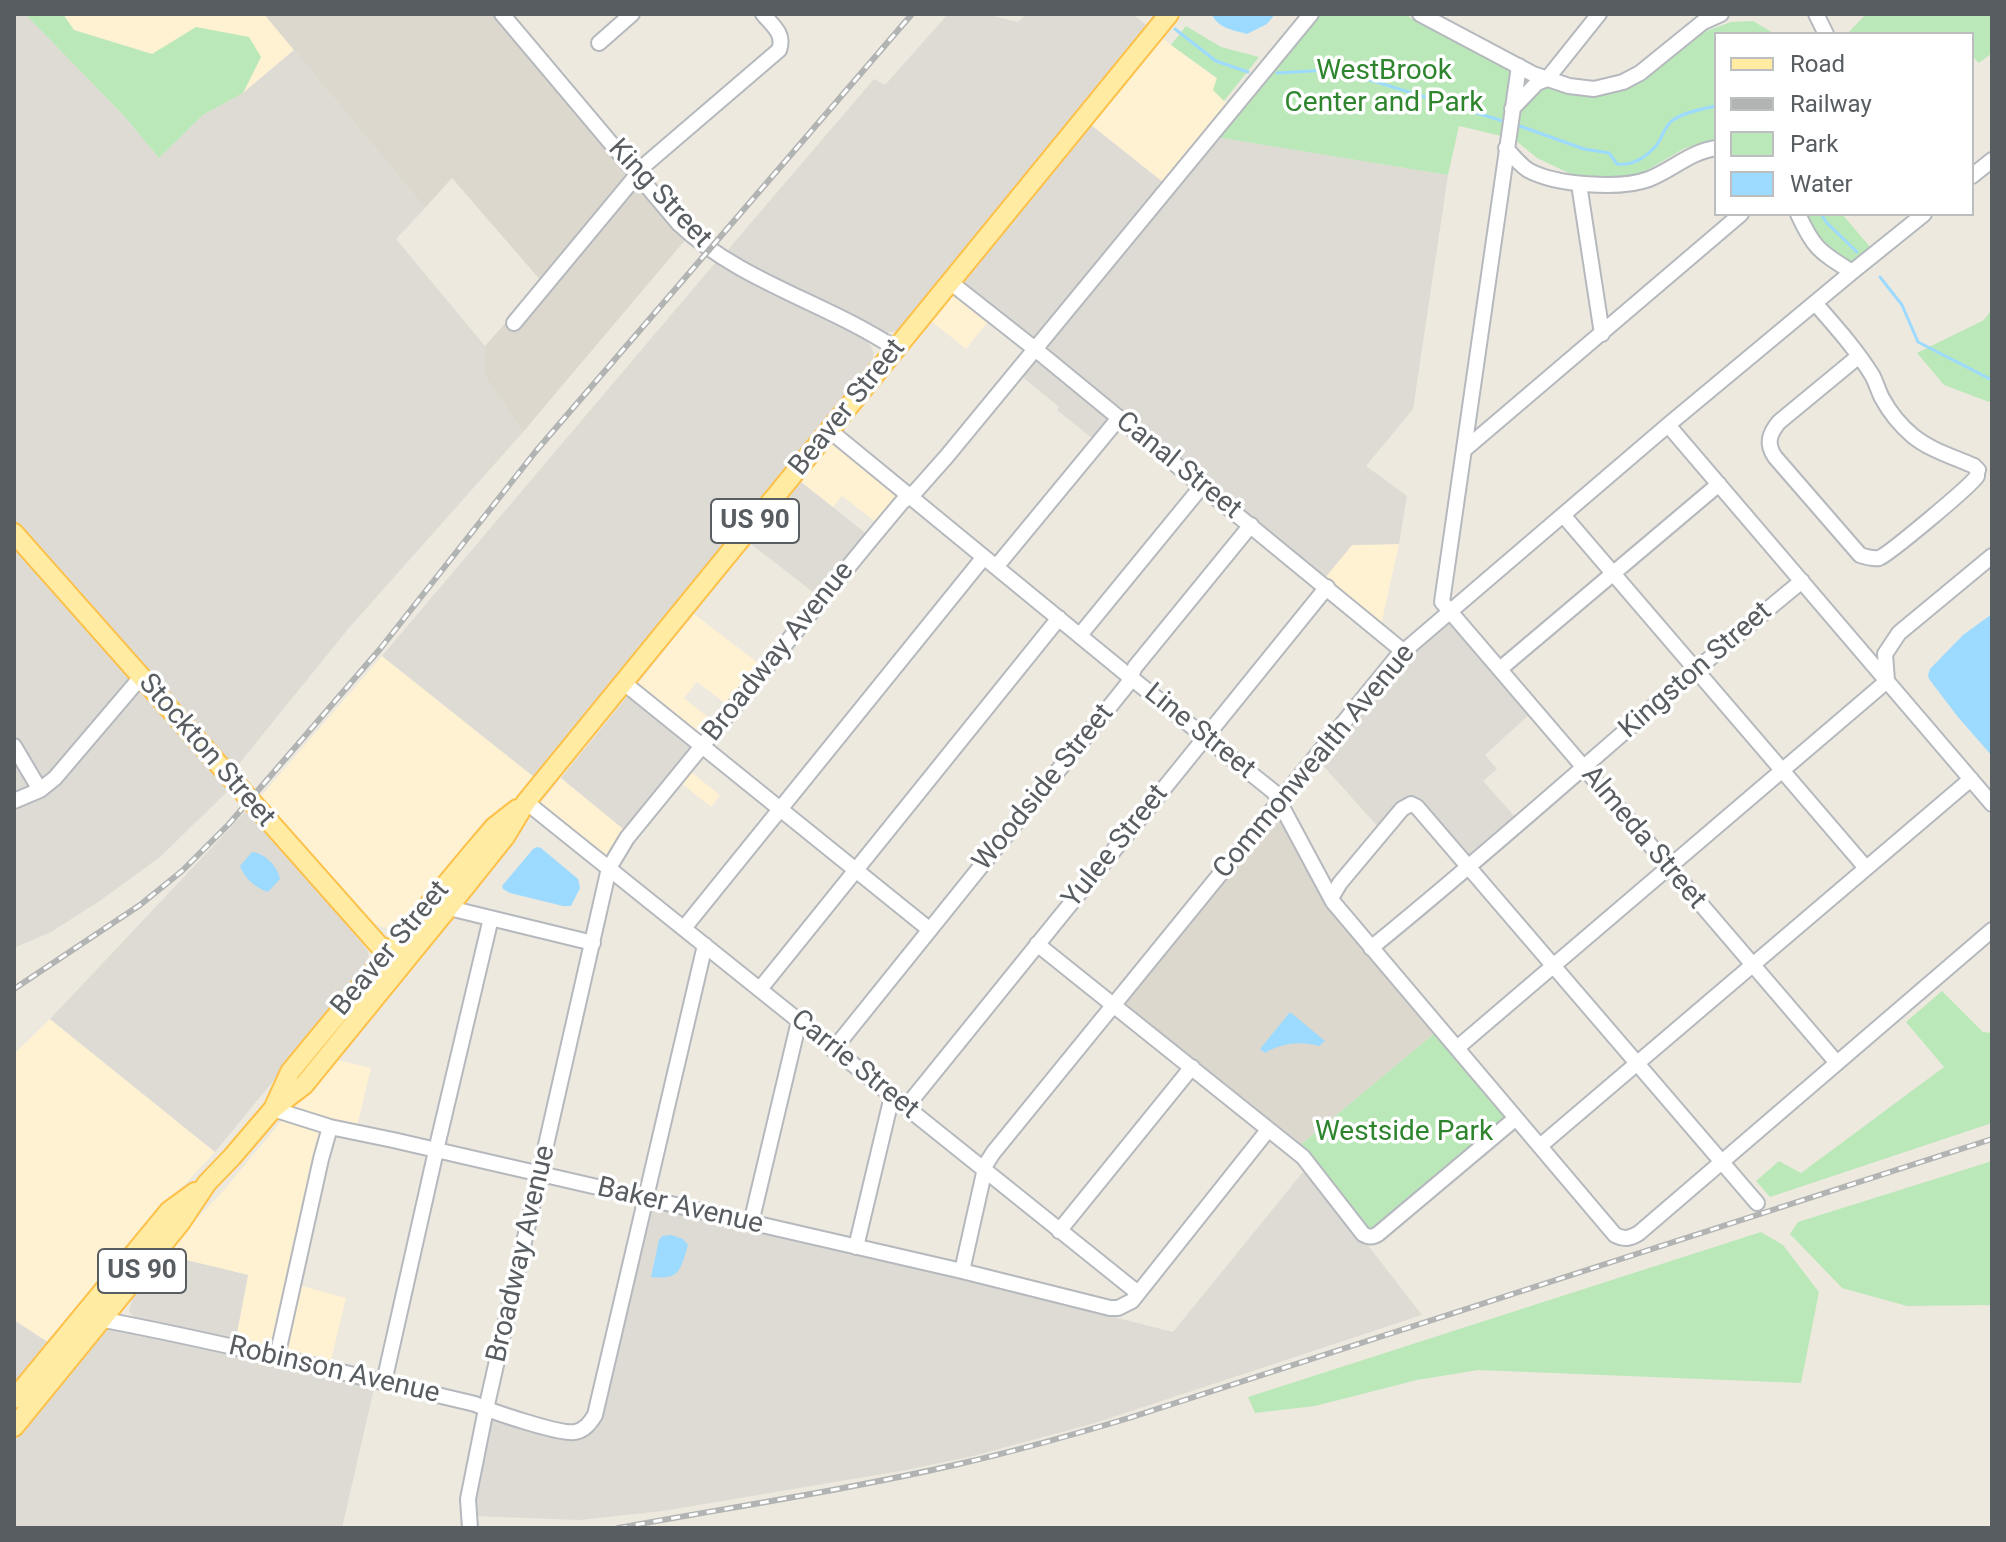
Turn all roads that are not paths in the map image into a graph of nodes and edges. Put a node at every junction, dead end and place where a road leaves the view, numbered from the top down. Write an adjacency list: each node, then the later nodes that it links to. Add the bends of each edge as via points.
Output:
1 (502, 14): 18 (street, King Street)
2 (632, 14): 12 (street)
3 (763, 14): 18 (street, via 780,34 779,50)
4 (1169, 14): 24 (main road, Beaver Street / US 90)
5 (1311, 14): 29 (street, Broadway Avenue)
6 (1420, 14): 10 (street)
7 (1599, 14): 14 (street)
8 (1721, 14): 14 (street, via 1623,82 1594,89)
9 (1816, 14): 11 (street)
10 (1449, 20): 13 (street)
11 (1825, 32)
12 (599, 43)
13 (1519, 66): 14 (street); 15 (street)
14 (1547, 79): 15 (street)
15 (1512, 109): 16 (street)
16 (1506, 148): 19 (street, via 1529,170); 34 (street)
17 (1714, 149): 19 (street, via 1645,180)
18 (637, 175): 26 (street); 28 (street, King Street, via 708,250)
19 (1579, 184): 27 (street)
20 (1739, 216): 27 (street)
21 (1799, 216): 23 (street, via 1817,248)
22 (1922, 216): 23 (street, Commonwealth Avenue)
23 (1852, 272): 25 (street, Commonwealth Avenue)
24 (950, 282): 28 (main road, Beaver Street / US 90); 29 (street, Canal Street)
25 (1815, 303): 30 (street); 32 (street, Commonwealth Avenue)
26 (514, 323)
27 (1602, 334): 34 (street)
28 (896, 349): 33 (main road, Beaver Street / US 90)
29 (1035, 349): 31 (street, Canal Street); 37 (street, Broadway Avenue)
30 (1859, 356): 30 (street, via 1779,422 1769,444 1860,555 1879,558 1974,479 1978,470 1912,436 1893,415)
31 (1119, 418): 36 (street, Canal Street); 42 (street)
32 (1668, 425): 35 (street); 38 (street, Commonwealth Avenue)
33 (829, 430): 37 (street, Line Street); 55 (main road, Beaver Street / US 90)
34 (1464, 450): 46 (street, via 1442,602)
35 (1719, 484): 43 (street); 44 (street)
36 (1202, 486): 39 (street, Canal Street); 48 (street)
37 (909, 497): 42 (street, Line Street); 57 (street, Broadway Avenue)
38 (1563, 515): 43 (street); 46 (street, Commonwealth Avenue)
39 (1251, 525): 45 (street, Canal Street); 53 (street, Woodside Street)
40 (14, 533): 52 (main road, Stockton Street)
41 (1992, 556): 54 (street, via 1899,633 1885,654)
42 (990, 562): 47 (street, Line Street); 67 (street)
43 (1614, 574): 50 (street); 51 (street)
44 (1802, 581): 51 (street, Kingston Street); 54 (street)
45 (1327, 587): 49 (street, Canal Street); 56 (street, Yulee Street)
46 (1450, 612): 49 (street, Commonwealth Avenue); 50 (street, Almeda Street)
47 (1059, 618): 48 (street, Line Street); 73 (street)
48 (1080, 635): 53 (street, Line Street)
49 (1404, 652): 64 (street, Commonwealth Avenue)
50 (1500, 669): 59 (street, Almeda Street)
51 (1697, 670): 59 (street, Kingston Street); 60 (street)
52 (141, 677): 62 (street); 85 (main road, Stockton Street)
53 (1130, 677): 56 (street, Line Street); 79 (street, Woodside Street)
54 (1887, 681): 60 (street); 61 (street)
55 (624, 683): 57 (street); 65 (main road, Beaver Street / US 90)
56 (1205, 737): 64 (street, Line Street); 82 (street, Yulee Street)
57 (703, 745): 67 (street); 71 (street, Broadway Avenue)
58 (14, 746): 62 (street)
59 (1584, 768): 69 (street, Kingston Street); 70 (street, Almeda Street)
60 (1782, 770): 70 (street); 72 (street)
61 (1971, 779): 66 (street); 72 (street)
62 (40, 790): 63 (street)
63 (14, 801)
64 (1279, 801): 74 (street, Line Street); 89 (street, Commonwealth Avenue)
65 (526, 802): 68 (main road, Beaver Street / US 90, via 505,837); 71 (street, Carrie Street)
66 (1992, 804)
67 (780, 808): 73 (street); 78 (street)
68 (477, 860): 75 (main road, Beaver Street / US 90); 76 (main road, Beaver Street / US 90)
69 (1469, 866): 74 (street, via 1411,804); 84 (street, Kingston Street); 86 (street)
70 (1668, 867): 86 (street); 87 (street, Almeda Street)
71 (609, 868): 78 (street, Carrie Street); 81 (street, Broadway Avenue)
72 (1866, 868): 87 (street)
73 (856, 870): 79 (street); 88 (street)
74 (1331, 898): 84 (street, Line Street)
75 (429, 903): 76 (street); 85 (main road, Beaver Street / US 90)
76 (449, 907): 77 (street); 85 (main road, Beaver Street / US 90)
77 (491, 918): 81 (street); 103 (street)
78 (684, 928): 83 (street, Carrie Street)
79 (930, 930): 92 (street, Woodside Street)
80 (1992, 930): 94 (street)
81 (593, 943): 106 (street, Broadway Avenue)
82 (1037, 944): 89 (street); 97 (street, Yulee Street)
83 (705, 945): 88 (street, Carrie Street); 108 (street)
84 (1371, 948): 91 (street, Line Street)
85 (392, 961): 98 (main road, Beaver Street / US 90, via 304,1085)
86 (1553, 965): 91 (street); 93 (street)
87 (1752, 965): 93 (street); 94 (street, Almeda Street)
88 (760, 989): 90 (street, Carrie Street)
89 (1113, 1005): 95 (street); 105 (street, Commonwealth Avenue)
90 (799, 1021): 92 (street, Carrie Street); 110 (street)
91 (1457, 1048): 99 (street, Line Street)
92 (833, 1050): 96 (street, Carrie Street)
93 (1637, 1063): 102 (street); 104 (street)
94 (1837, 1063): 104 (street)
95 (1192, 1067): 101 (street); 111 (street)
96 (892, 1096): 97 (street, Carrie Street); 112 (street)
97 (906, 1107): 105 (street, Carrie Street)
98 (273, 1109): 100 (street, Baker Avenue); 107 (main road, Beaver Street / US 90)
99 (1516, 1118): 101 (street, via 1370,1237 1303,1157); 102 (street, Line Street)
100 (330, 1127): 103 (street, Baker Avenue); 117 (street)
101 (1268, 1130): 114 (street)
102 (1540, 1146): 104 (street, Line Street, via 1615,1235 1627,1238)
103 (436, 1150): 106 (street, Baker Avenue); 118 (street)
104 (1722, 1161): 109 (street)
105 (984, 1171): 111 (street, Carrie Street); 113 (street, Commonwealth Avenue)
106 (540, 1175): 108 (street, Baker Avenue); 120 (street, Broadway Avenue)
107 (207, 1183): 115 (main road, Beaver Street / US 90, via 169,1211); 116 (main road, Beaver Street / US 90)
108 (645, 1199): 110 (street, Baker Avenue); 120 (street, Robinson Avenue, via 595,1415 584,1428 571,1432)
109 (1757, 1203)
110 (751, 1223): 112 (street, Baker Avenue)
111 (1059, 1231): 114 (street, Carrie Street)
112 (856, 1247): 113 (street, Baker Avenue)
113 (962, 1271): 114 (street, Baker Avenue, via 1110,1308 1132,1301)
114 (1138, 1293)
115 (82, 1316): 116 (street, Robinson Avenue); 119 (main road, Beaver Street / US 90)
116 (101, 1319): 117 (street, Robinson Avenue); 121 (main road, Beaver Street / US 90)
117 (277, 1357): 118 (street, Robinson Avenue)
118 (384, 1382): 120 (street, Robinson Avenue)
119 (14, 1399)
120 (486, 1409): 122 (street, Broadway Avenue, via 468,1499)
121 (14, 1427)
122 (470, 1528)

